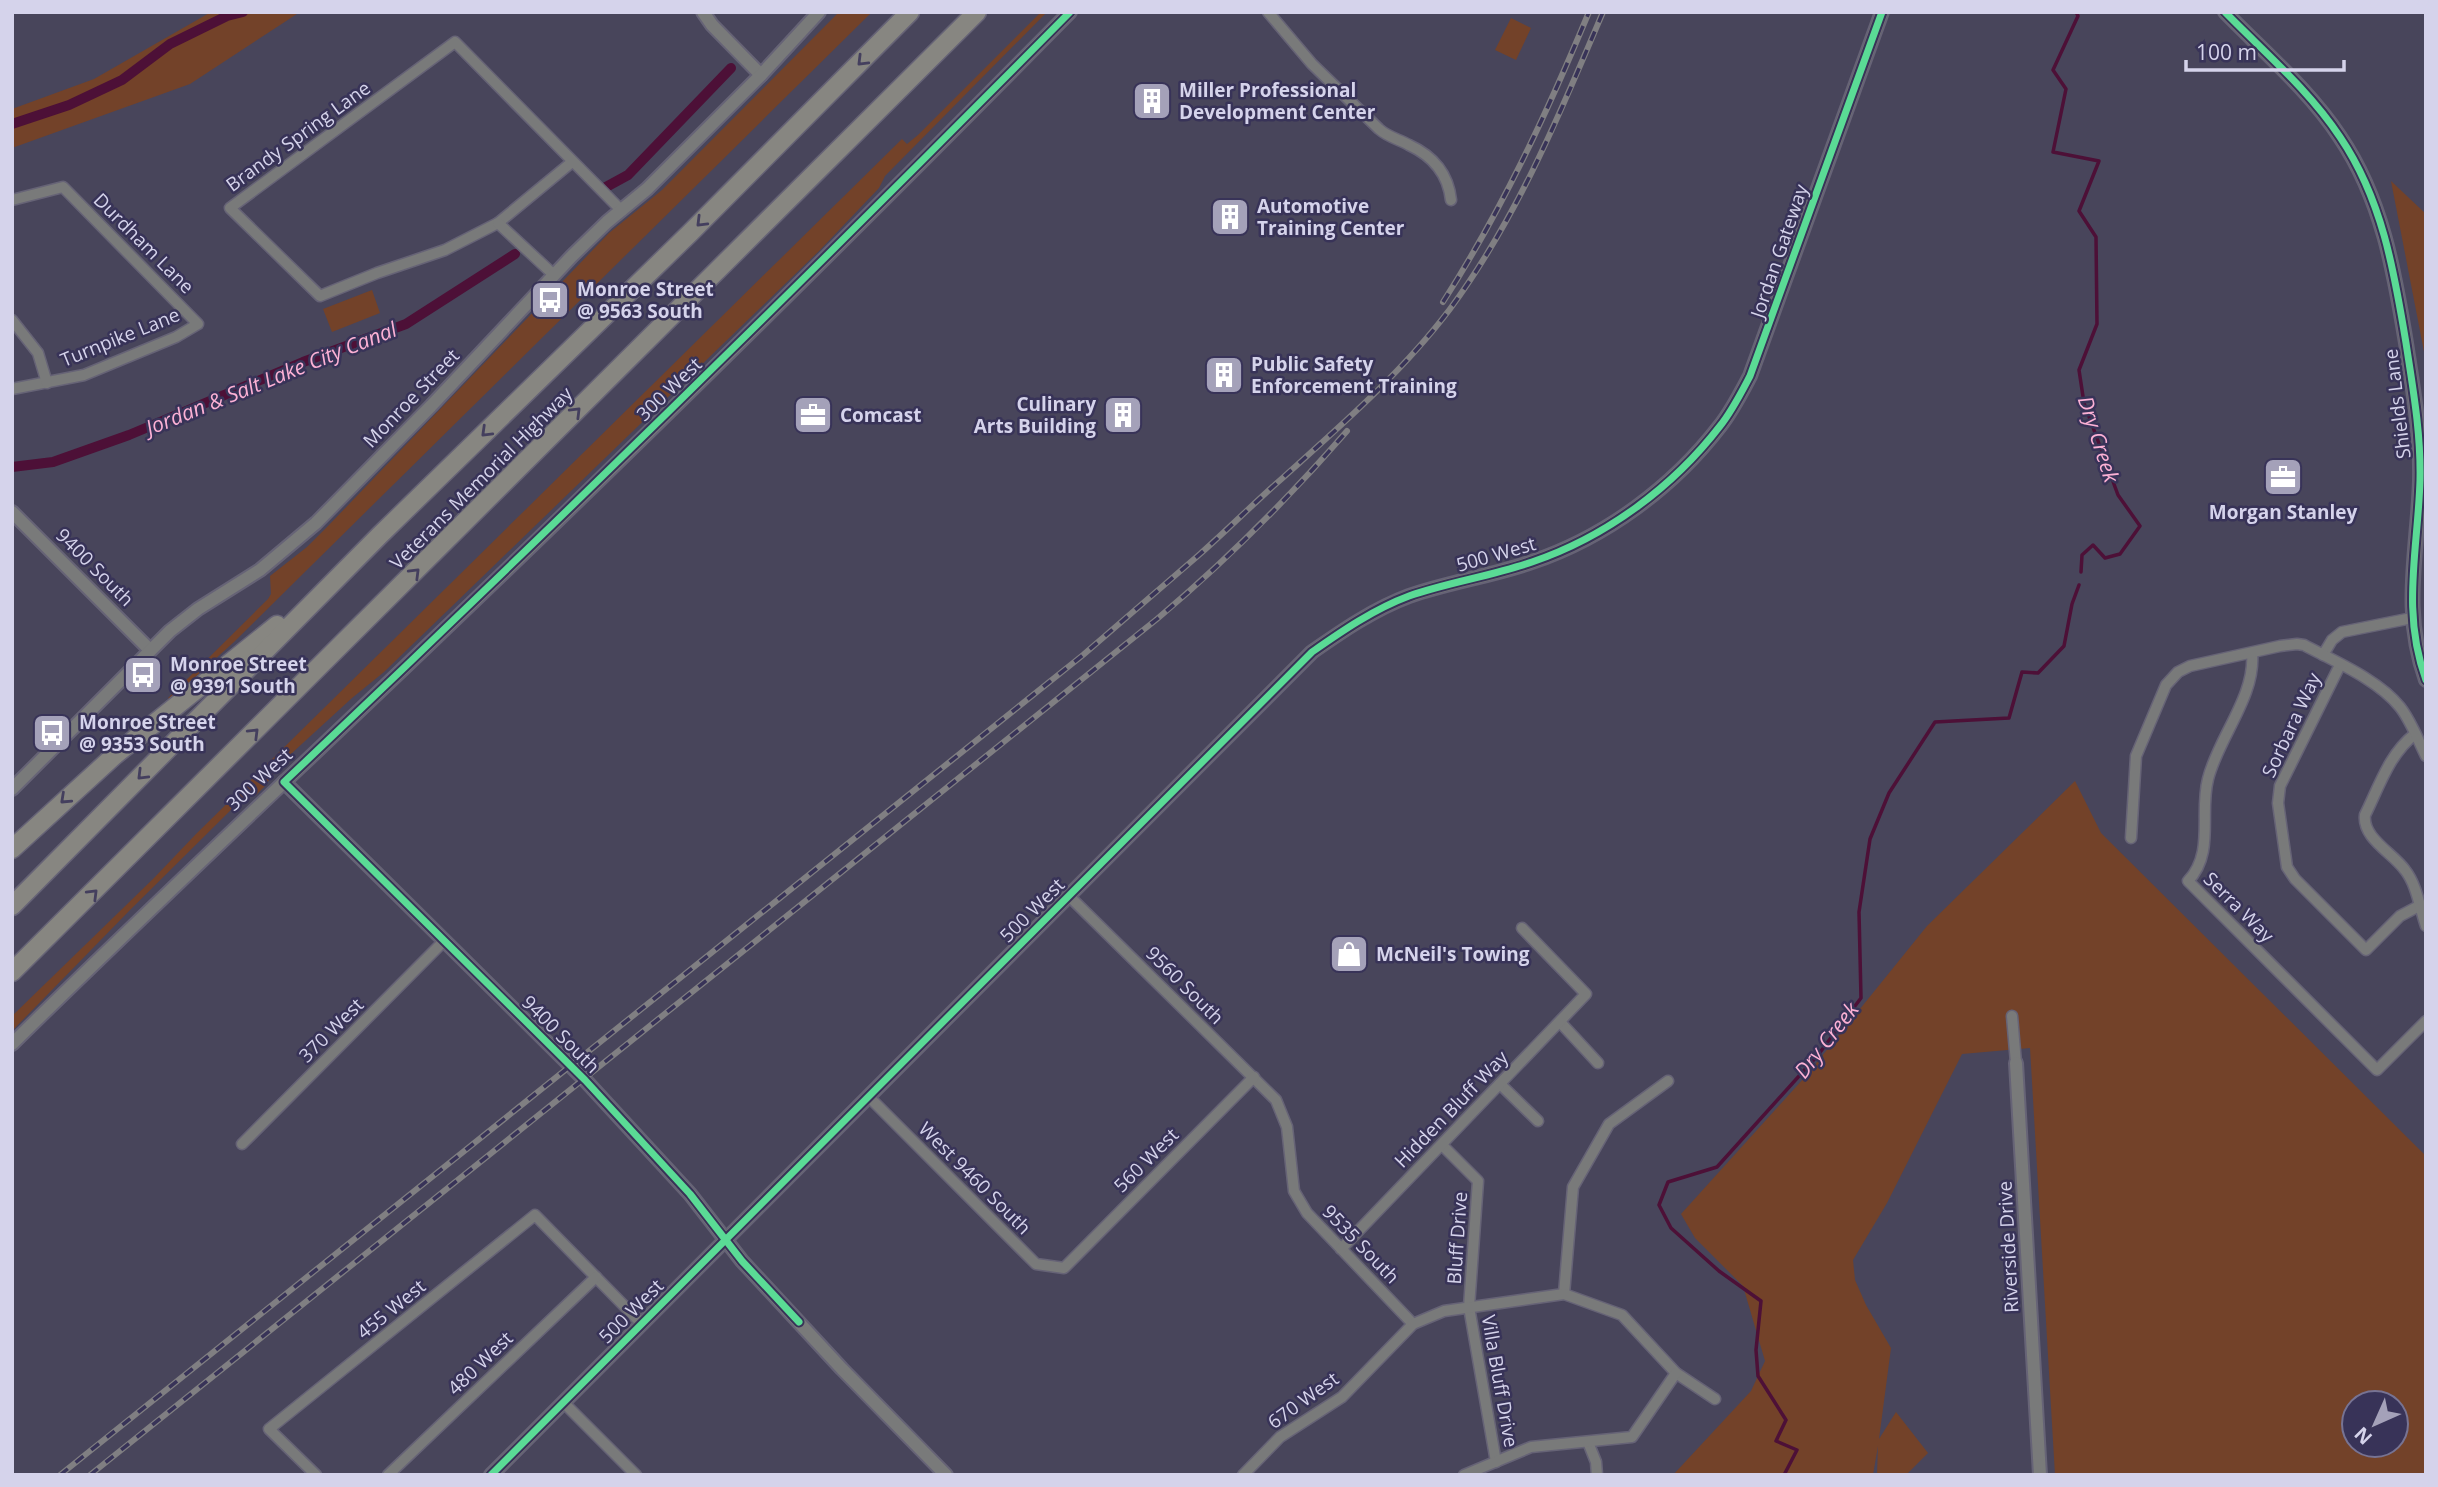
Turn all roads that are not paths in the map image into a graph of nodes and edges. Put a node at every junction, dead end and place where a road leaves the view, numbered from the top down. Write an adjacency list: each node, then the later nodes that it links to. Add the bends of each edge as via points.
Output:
1 (703, 12): 9 (street)
2 (818, 12): 9 (street, Monroe Street)
3 (911, 12): 22 (highway, Veterans Memorial Highway, one-way to 22)
4 (977, 12): 41 (highway, Veterans Memorial Highway, one-way to 4)
5 (1070, 12): 31 (street, 300 West, via 819,265)
6 (1268, 12): 12 (street, via 1312,64 1379,129 1422,151 1443,171)
7 (1882, 12): 20 (main road, Jordan Gateway, via 1750,376 1720,426)
8 (2225, 12): 23 (main road, Shields Lane, via 2330,122 2360,170 2381,221 2419,430)
9 (761, 75): 13 (street, Monroe Street)
10 (572, 162): 13 (street); 14 (street); 14 (street, Brandy Spring Lane, via 455,43 230,208 320,296 445,250)
11 (12, 200): 17 (street, Durdham Lane, via 63,187)
12 (1451, 200)
13 (622, 211): 15 (street, Monroe Street)
14 (498, 223): 15 (street)
15 (554, 275): 24 (street, Monroe Street, via 307,531 260,570 198,609)
16 (12, 320): 18 (street, via 38,352)
17 (198, 324): 18 (street, Turnpike Lane, via 84,374)
18 (47, 383): 19 (street, Turnpike Lane)
19 (12, 389)
20 (1671, 480): 35 (main road, 500 West, via 1626,515 1567,549 1406,597 1340,632 1296,667)
21 (12, 512): 24 (street, 9400 South)
22 (380, 535): 34 (highway, one-way to 34, via 288,616 114,755); 36 (highway, Veterans Memorial Highway, one-way to 36)
23 (2412, 618): 26 (street, via 2342,632); 28 (main road, Shields Lane)
24 (150, 650): 32 (street, Monroe Street)
25 (2252, 653): 26 (street, via 2297,644); 33 (street, via 2190,666 2169,680 2134,763); 46 (street, Serra Way, via 2252,676 2207,779 2202,861 2188,881 2377,1070)
26 (2323, 655): 27 (street)
27 (2340, 664): 29 (street, via 2392,698); 37 (street, Sorbara Way, via 2280,786 2285,860 2295,879 2366,950 2400,916)
28 (2426, 680)
29 (2415, 734): 30 (street); 37 (street, via 2393,757 2364,822 2407,872)
30 (2426, 756)
31 (284, 782): 40 (street, 9400 South); 47 (street, 300 West)
32 (12, 789)
33 (2130, 838)
34 (12, 849)
35 (1069, 896): 50 (street, 9560 South); 53 (main road, 500 West)
36 (12, 906)
37 (2419, 906): 38 (street)
38 (2426, 926)
39 (1522, 928): 45 (street, Hidden Bluff Way, via 1586,994)
40 (444, 941): 56 (street, 370 West); 58 (street, 9400 South, via 585,1080)
41 (44, 942): 42 (highway, Veterans Memorial Highway); 43 (highway)
42 (12, 972)
43 (12, 979)
44 (2012, 1016): 49 (street, Riverside Drive)
45 (1560, 1021): 48 (street); 52 (street, Hidden Bluff Way)
46 (2426, 1021)
47 (12, 1044)
48 (1598, 1063)
49 (2016, 1063): 79 (street, Riverside Drive)
50 (1254, 1077): 54 (street, 9560 South); 60 (street, 560 West)
51 (1668, 1081): 62 (street, via 1609,1124 1573,1186)
52 (1500, 1084): 55 (street); 57 (street, Hidden Bluff Way)
53 (869, 1097): 58 (main road, 500 West); 60 (street, West 9460 South, via 1036,1265)
54 (1276, 1100): 59 (street, 9535 South, via 1287,1127 1294,1191 1307,1213)
55 (1538, 1121)
56 (242, 1144)
57 (1442, 1144): 59 (street, Hidden Bluff Way); 63 (street, Bluff Drive, via 1478,1181)
58 (726, 1239): 64 (main road, 500 West); 75 (street, 9400 South, via 842,1370)
59 (1341, 1249): 65 (street, 9535 South)
60 (1064, 1268)
61 (596, 1278): 64 (street); 71 (street, 455 West, via 535,1215 269,1429); 72 (street, 480 West)
62 (1564, 1294): 63 (street); 66 (street, via 1622,1315)
63 (1469, 1307): 65 (street); 70 (street, Villa Bluff Drive)
64 (641, 1323): 68 (main road, 500 West)
65 (1413, 1324): 76 (street, 670 West, via 1342,1397 1280,1437)
66 (1675, 1373): 67 (street); 69 (street, via 1632,1437)
67 (1715, 1399)
68 (563, 1402): 73 (main road, 500 West); 74 (street)
69 (1588, 1442): 70 (street, via 1531,1447); 78 (street)
70 (1496, 1462): 77 (street)
71 (316, 1475)
72 (388, 1475)
73 (491, 1475)
74 (636, 1475)
75 (946, 1475)
76 (1243, 1475)
77 (1464, 1475)
78 (1597, 1475)
79 (2040, 1475)

